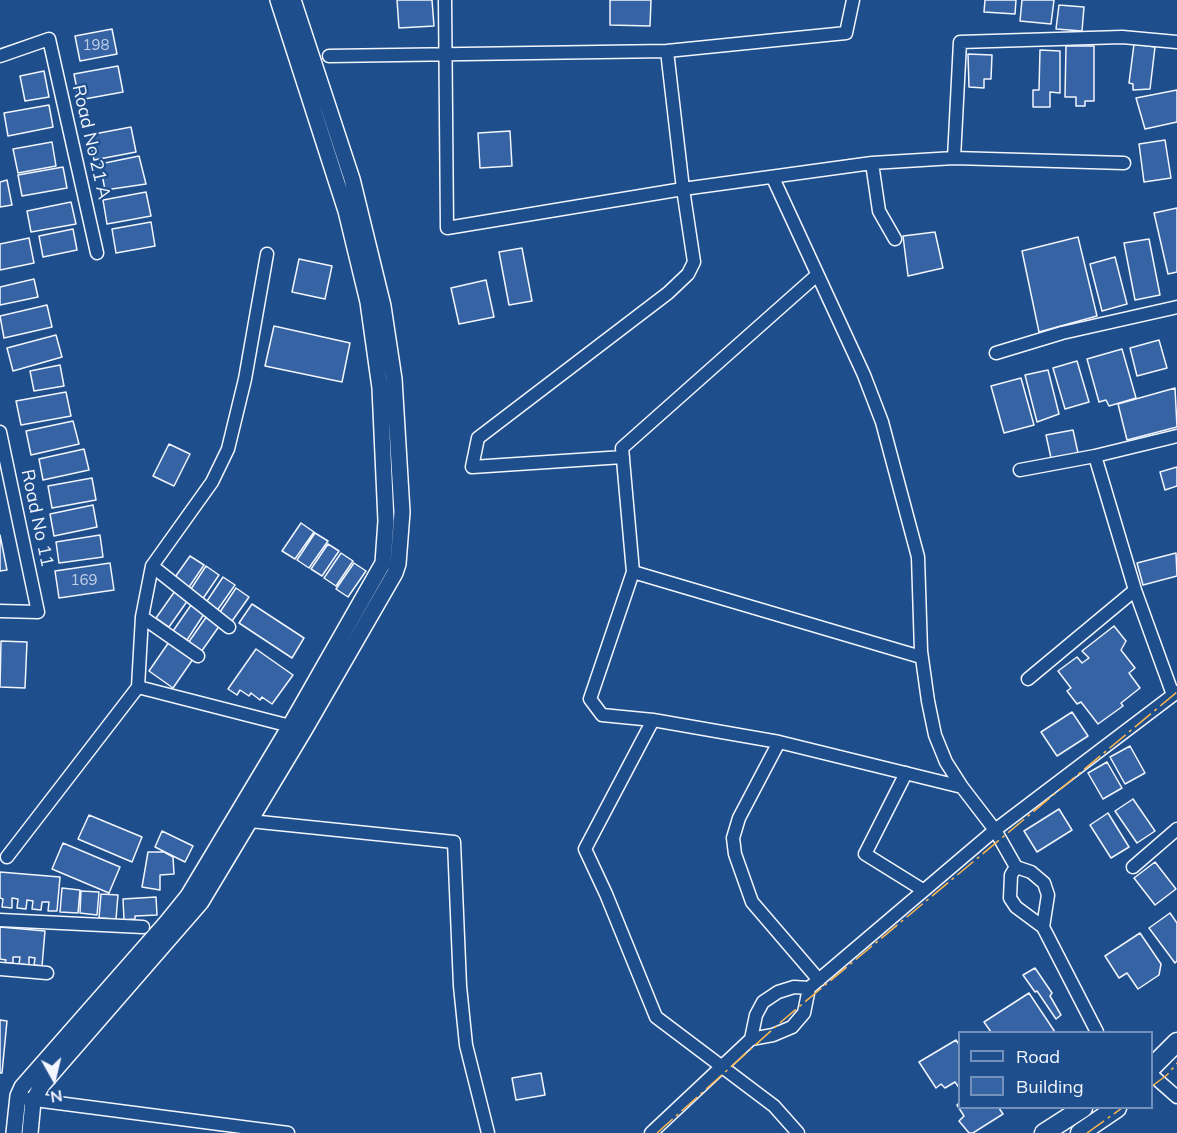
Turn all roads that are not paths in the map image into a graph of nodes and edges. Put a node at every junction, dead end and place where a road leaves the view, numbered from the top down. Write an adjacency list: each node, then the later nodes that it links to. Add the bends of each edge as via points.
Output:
1 (278, 0): 39 (street, via 346,211 369,302 380,388 386,521 379,574)
2 (293, 0): 39 (street, via 352,179 383,306 394,379 402,512 395,573)
3 (445, 0): 7 (street)
4 (853, 0): 6 (street, via 846,33)
5 (1177, 42): 10 (street, via 1122,37 960,42)
6 (668, 51): 7 (street); 14 (street)
7 (446, 55): 9 (street); 14 (street, via 447,228)
8 (0, 56): 16 (street, Road No 21 A, via 49,39)
9 (329, 56)
10 (954, 158): 11 (street); 12 (street)
11 (872, 163): 13 (street); 15 (street, via 879,211)
12 (1124, 163)
13 (773, 178): 14 (street); 18 (street)
14 (683, 189): 25 (street, via 694,262 688,274 478,438 472,466)
15 (895, 239)
16 (97, 253)
17 (267, 254): 27 (street, via 246,379 228,449 212,482)
18 (817, 275): 25 (street, via 622,448); 34 (street, via 882,422 918,557)
19 (1177, 307): 20 (street, via 1062,333)
20 (996, 353)
21 (0, 432): 23 (street, Road No 11)
22 (1177, 436): 24 (street)
23 (1, 446): 30 (street, Road No 11, via 38,612)
24 (1095, 456): 26 (street); 29 (street)
25 (623, 457): 28 (street)
26 (1020, 470)
27 (152, 566): 31 (street); 32 (street)
28 (633, 572): 34 (street); 38 (street, via 590,699 602,715)
29 (1136, 590): 35 (street); 37 (street)
30 (0, 611)
31 (142, 617): 33 (street); 36 (street)
32 (229, 627)
33 (198, 656)
34 (921, 657): 42 (street, via 935,735)
35 (1028, 678)
36 (138, 687): 39 (street); 46 (street)
37 (1175, 694): 45 (street)
38 (653, 720): 40 (street); 60 (street, via 585,849 656,1017)
39 (298, 728): 43 (street); 62 (street, via 188,896 31,1075)
40 (779, 742): 41 (street); 55 (street, via 739,818 735,854 752,902)
41 (906, 773): 42 (street); 49 (street, via 865,854)
42 (962, 787): 45 (street)
43 (250, 821): 64 (street, via 201,902 42,1085); 70 (street, via 454,842 466,1045)
44 (1177, 829): 48 (street)
45 (994, 830): 47 (street); 49 (street)
46 (7, 857)
47 (1016, 867): 52 (street, via 1011,875 1010,898); 52 (street, via 1044,882 1048,895)
48 (1133, 867)
49 (923, 891): 55 (street)
50 (0, 920): 51 (street)
51 (144, 927)
52 (1042, 927): 56 (street)
53 (0, 969): 54 (street)
54 (46, 973)
55 (814, 984): 57 (street, via 804,1013 792,1027); 57 (street, via 778,992 763,1002)
56 (1096, 1031)
57 (751, 1039): 60 (street)
58 (1177, 1042): 59 (main road)
59 (1153, 1066)
60 (722, 1067): 71 (street); 72 (street, via 774,1106)
61 (1153, 1077): 63 (street)
62 (18, 1096): 64 (street); 67 (street)
63 (1177, 1097)
64 (33, 1101): 68 (street); 69 (street)
65 (1080, 1109): 73 (main road)
66 (1114, 1109): 74 (main road)
67 (14, 1133)
68 (30, 1133)
69 (288, 1133)
70 (488, 1133)
71 (651, 1133)
72 (798, 1133)
73 (1044, 1133)
74 (1080, 1133)

